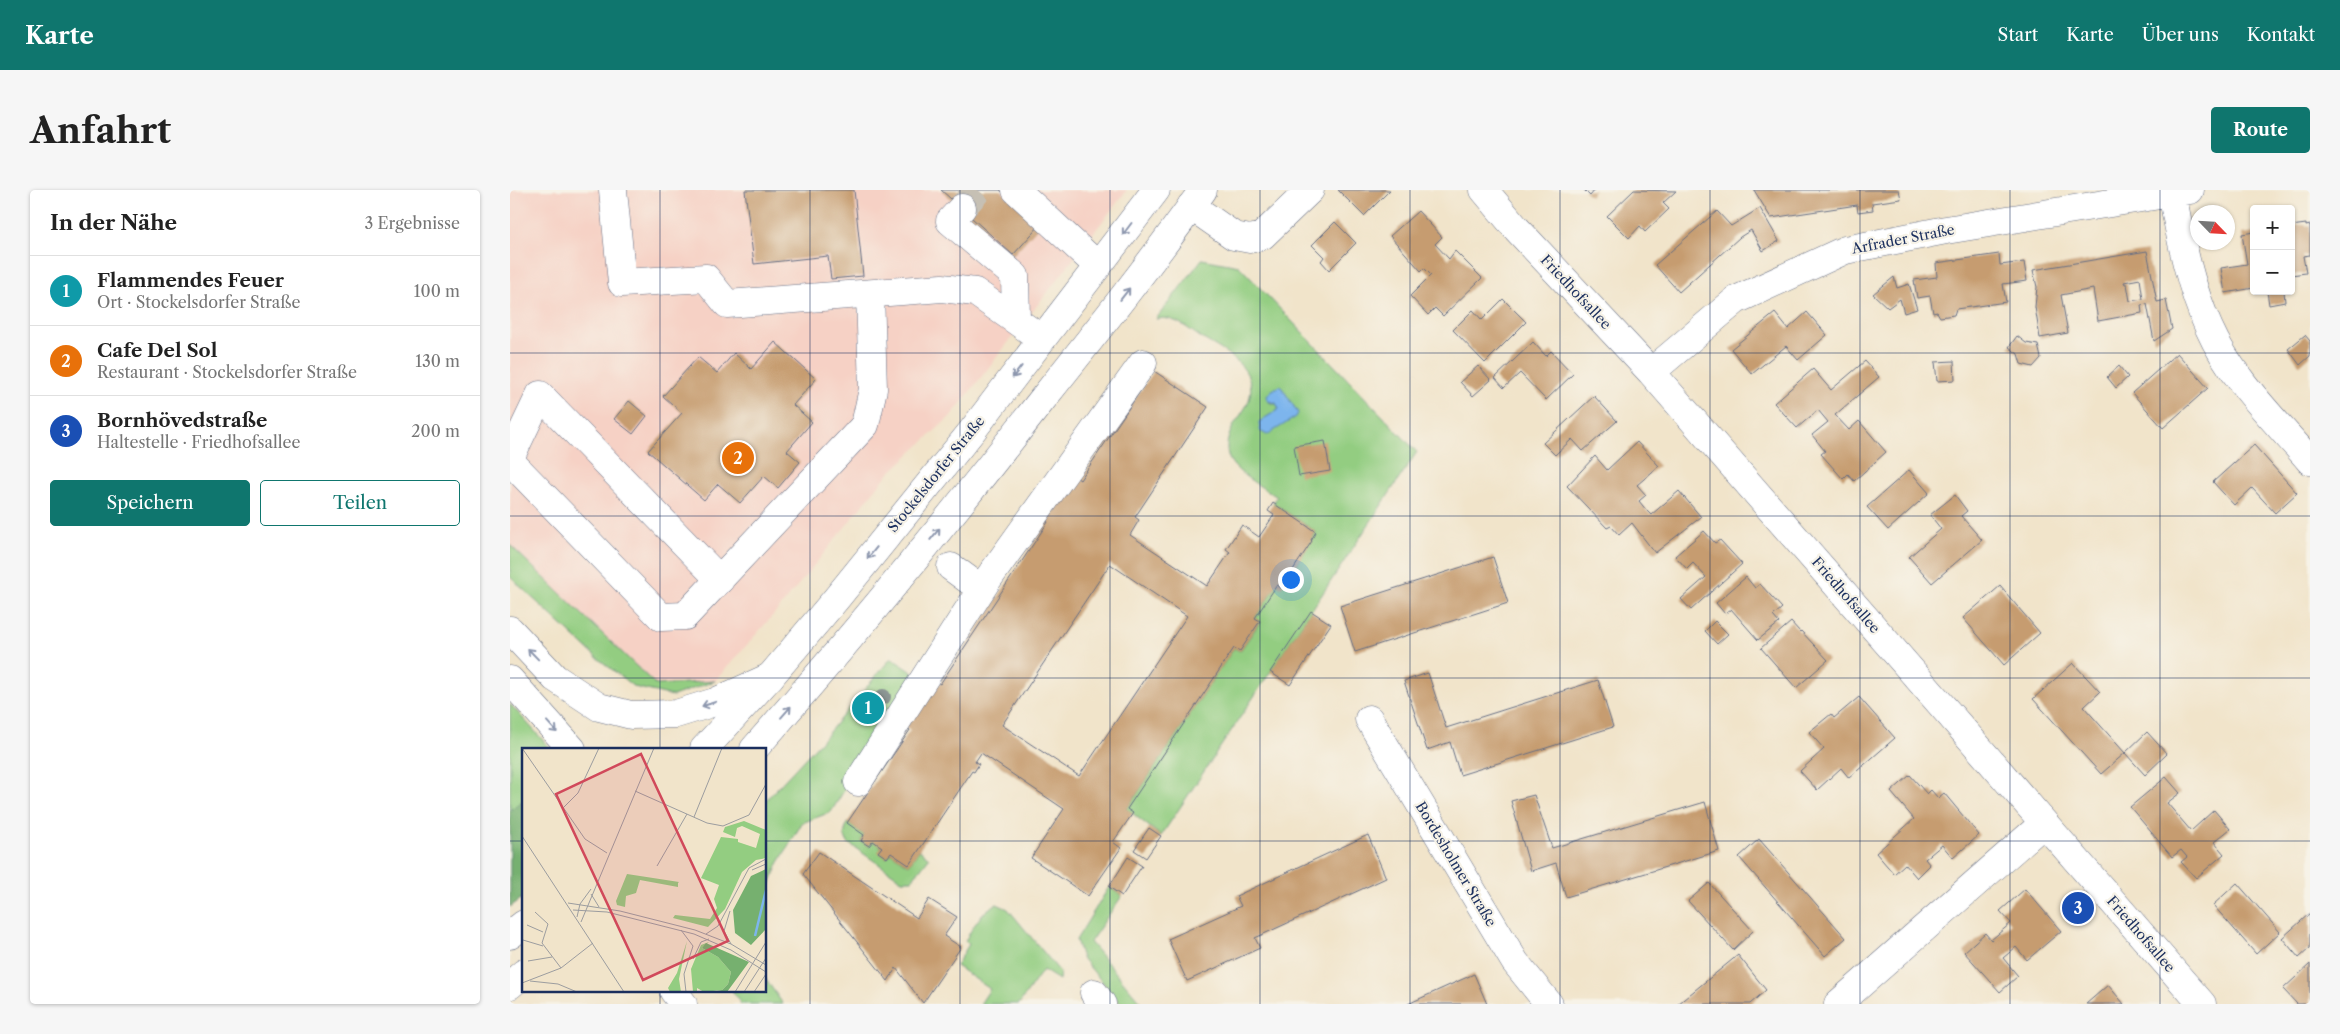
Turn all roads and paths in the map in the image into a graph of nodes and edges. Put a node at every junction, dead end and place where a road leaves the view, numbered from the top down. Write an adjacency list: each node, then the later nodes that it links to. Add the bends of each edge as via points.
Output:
1 (613, 190): 10 (main road, via 622,283 706,278 726,304)
2 (1016, 190): 9 (main road)
3 (1156, 190): 9 (main road, Stockelsdorfer Straße, one-way to 9)
4 (1310, 190): 7 (main road, via 1262,236 1250,239 1234,236)
5 (1485, 190): 14 (main road, Friedhofsallee, via 1515,227)
6 (2181, 192): 14 (main road, Arfrader Straße, via 1946,230 1845,250 1736,300); 16 (main road, via 2188,273 2209,330 2232,367)
7 (1197, 198): 26 (main road, one-way to 7, via 839,652 974,487)
8 (962, 208): 11 (main road, via 950,221 1015,276)
9 (1098, 266): 12 (main road, Stockelsdorfer Straße)
10 (870, 294): 11 (main road, via 942,288 975,292); 18 (main road, via 873,389 865,426)
11 (1016, 320): 12 (main road)
12 (1042, 339): 21 (main road, Stockelsdorfer Straße, one-way to 21, via 972,430)
13 (1143, 363): 19 (main road)
14 (1650, 372): 28 (main road, Friedhofsallee)
15 (510, 460): 18 (main road, via 660,617 686,616); 18 (main road, via 540,395)
16 (2310, 460)
17 (951, 566): 19 (main road)
18 (720, 580)
19 (981, 589): 27 (main road)
20 (510, 630): 21 (main road, one-way to 20, via 715,702 676,714 631,715 599,707 555,678)
21 (770, 677): 25 (main road, Stockelsdorfer Straße)
22 (510, 680): 24 (main road, one-way to 24)
23 (1369, 719): 35 (main road, Bordesholmer Straße, via 1515,962)
24 (571, 748)
25 (705, 748)
26 (755, 748)
27 (858, 782)
28 (2044, 823): 36 (main road); 37 (main road, Friedhofsallee)
29 (522, 926): 30 (main road)
30 (510, 935)
31 (522, 975): 32 (main road)
32 (510, 985)
33 (674, 992): 34 (main road)
34 (683, 1004)
35 (1549, 1004)
36 (1838, 1004)
37 (2202, 1004)

